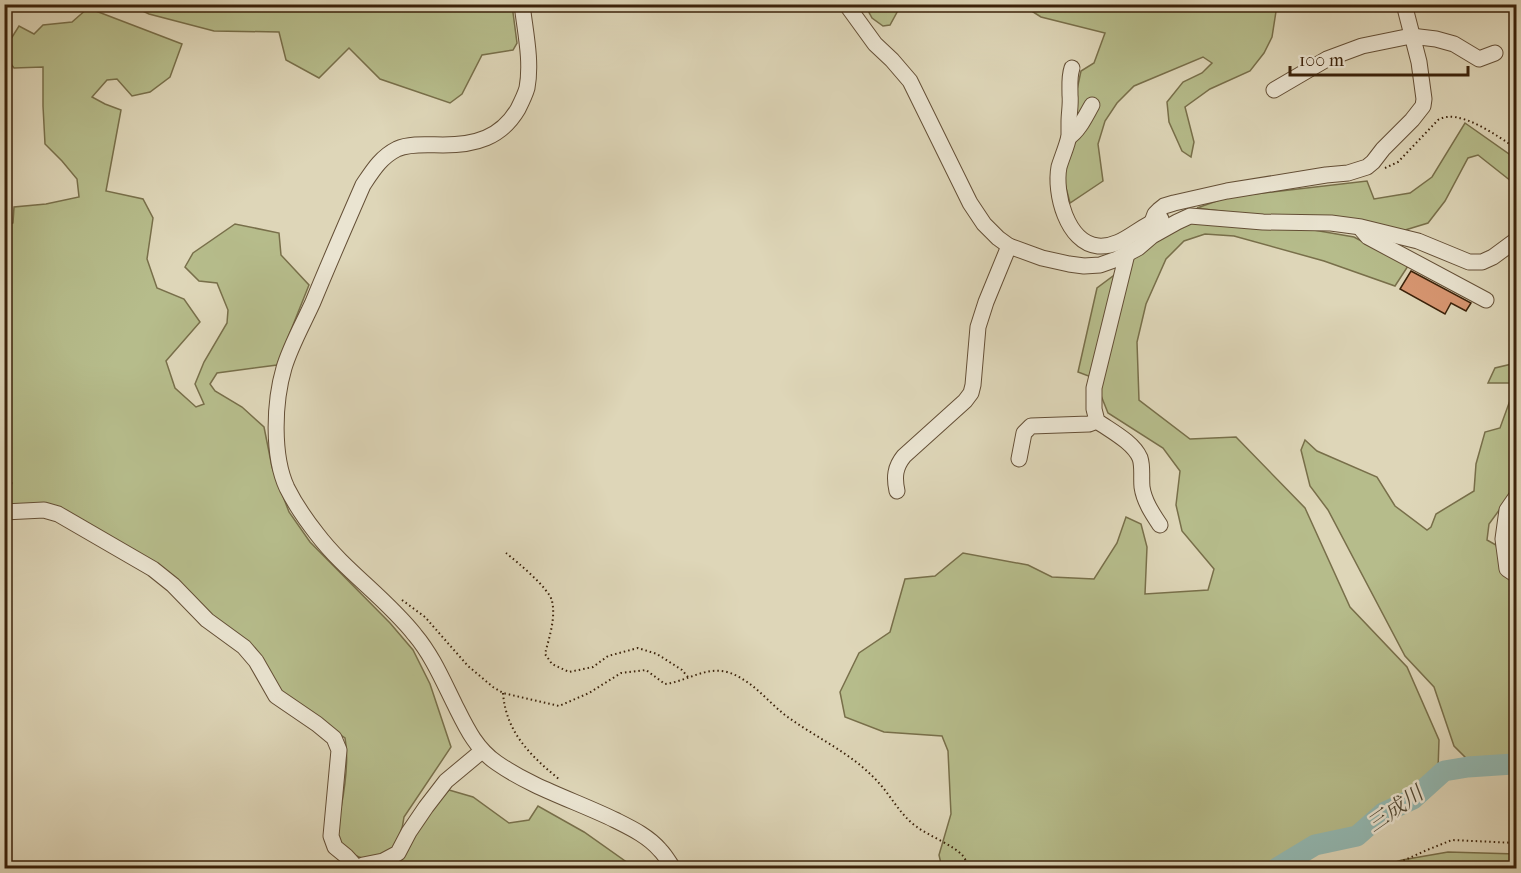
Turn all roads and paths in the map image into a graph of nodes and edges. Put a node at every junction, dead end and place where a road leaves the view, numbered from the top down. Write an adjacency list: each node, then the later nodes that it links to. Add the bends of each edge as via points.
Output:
1 (522, 4): 30 (street, via 527,88 512,119 481,140 461,145 400,147 376,164 363,185 284,368 276,406 280,464 287,487 303,515 345,565 415,635)
2 (846, 4): 16 (street, via 875,44 910,81 970,203 984,224)
3 (1404, 4): 4 (street)
4 (1411, 36): 5 (street, via 1454,44 1479,60); 7 (street, via 1362,46 1327,59); 11 (street, via 1424,89 1423,106)
5 (1496, 53)
6 (1072, 68): 9 (street)
7 (1274, 90)
8 (1092, 105): 9 (street)
9 (1069, 137): 13 (street, via 1059,168 1059,198 1076,233 1089,243 1108,246)
10 (1516, 148): 11 (path, via 1474,123 1448,116 1438,120 1392,166)
11 (1367, 167): 13 (street, via 1227,190 1174,203 1158,210)
12 (1190, 216): 13 (street); 14 (street); 17 (street)
13 (1152, 222)
14 (1360, 227): 15 (street, via 1418,241 1468,262 1493,257); 18 (street, via 1368,237)
15 (1516, 240)
16 (1009, 246): 17 (street, via 1042,258 1084,266 1100,265); 21 (street, via 978,327 972,393 898,463 894,480)
17 (1127, 254): 19 (street, via 1094,388)
18 (1486, 300)
19 (1097, 421): 20 (street, via 1031,426 1024,433); 24 (street, via 1124,440 1138,456 1144,496)
20 (1019, 459)
21 (897, 492)
22 (1516, 497): 26 (street, via 1507,510 1503,539 1507,569)
23 (4, 512): 33 (street, via 44,510 58,514 153,569 207,620 244,647 276,696 334,738 339,750 331,836 335,847)
24 (1160, 525)
25 (506, 553): 28 (path, via 532,575 552,600 553,623 545,654 552,664 569,672 593,667 608,656 638,648 657,654)
26 (1516, 575)
27 (399, 597): 29 (path, via 425,617 468,666)
28 (688, 677): 29 (path, via 664,684 646,670 621,673 559,706); 35 (path, via 715,671 741,678 784,714 852,758 878,782 904,816 963,856)
29 (503, 693): 31 (path, via 504,710 516,735 537,762)
30 (482, 751): 33 (street, via 446,781 398,853); 34 (street, via 511,773 648,839)
31 (560, 780)
32 (1516, 843): 36 (path, via 1452,840)
33 (358, 868)
34 (673, 868)
35 (970, 868)
36 (1387, 868)

